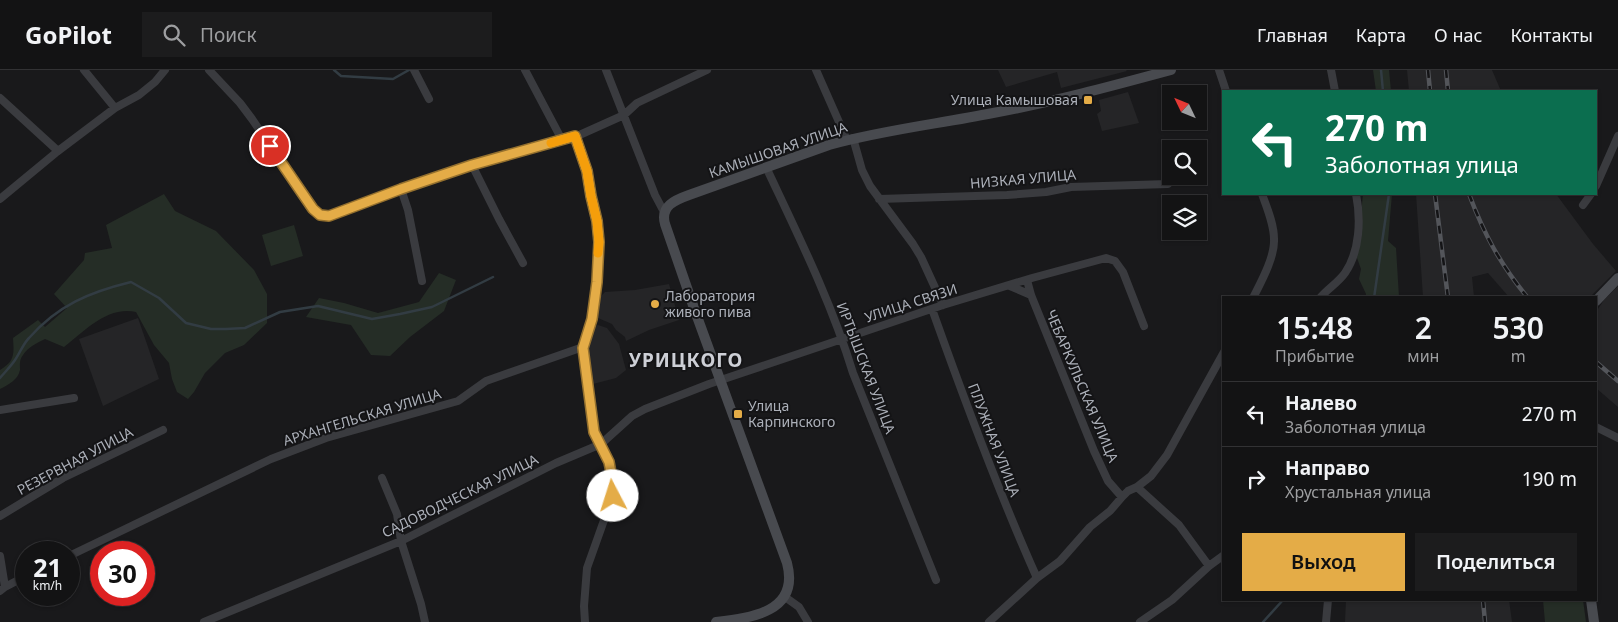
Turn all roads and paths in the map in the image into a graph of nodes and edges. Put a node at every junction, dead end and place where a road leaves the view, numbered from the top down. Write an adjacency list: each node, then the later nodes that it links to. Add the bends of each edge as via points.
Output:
1 (84, 70): 16 (street)
2 (165, 70): 16 (street, via 140,95)
3 (209, 70): 27 (street, via 240,103 320,215 329,216)
4 (414, 70): 15 (street)
5 (525, 70): 21 (street)
6 (606, 70): 17 (street)
7 (707, 70): 17 (street, via 637,103)
8 (816, 70): 20 (street)
9 (1170, 70): 20 (main road, КАМЫШОВАЯ УЛИЦА, via 996,113)
10 (1219, 70): 12 (street)
11 (1331, 70): 13 (street)
12 (1226, 90)
13 (1335, 90)
14 (0, 98): 22 (street)
15 (429, 99)
16 (115, 108): 22 (street)
17 (624, 115): 18 (street); 34 (street, via 654,195)
18 (575, 136): 21 (street); 48 (street, via 587,171 599,242 592,319)
19 (1618, 136): 26 (street)
20 (850, 139): 24 (main road, КАМЫШОВАЯ УЛИЦА); 32 (street, via 862,170)
21 (562, 140): 23 (street)
22 (58, 151): 31 (street)
23 (472, 165): 27 (street); 35 (street)
24 (766, 167): 34 (main road, КАМЫШОВАЯ УЛИЦА, via 676,200); 47 (street, ИРТЫШСКАЯ УЛИЦА, via 825,292)
25 (1162, 184): 32 (street, НИЗКАЯ УЛИЦА, via 1072,187 1007,195)
26 (1597, 184)
27 (401, 189): 38 (street)
28 (1262, 195): 41 (street, via 1271,220 1273,253)
29 (1356, 195): 42 (street, via 1359,222 1354,254 1344,274)
30 (1590, 195): 33 (street)
31 (0, 199)
32 (879, 199): 44 (street, via 922,257)
33 (1583, 205)
34 (664, 212): 50 (main road, via 665,224)
35 (523, 263)
36 (1618, 278): 43 (main road)
37 (1027, 280): 39 (street, УЛИЦА СВЯЗИ); 40 (street, ЧЕБАРКУЛЬСКАЯ УЛИЦА); 46 (street, УЛИЦА СВЯЗИ, via 1099,259 1112,259 1123,272)
38 (422, 281)
39 (1010, 286): 40 (street); 44 (street, УЛИЦА СВЯЗИ)
40 (1031, 295): 59 (street, ЧЕБАРКУЛЬСКАЯ УЛИЦА, via 1094,451 1108,481)
41 (1254, 296)
42 (1322, 296)
43 (1597, 300)
44 (943, 305): 45 (street, УЛИЦА СВЯЗИ)
45 (932, 309): 47 (street, УЛИЦА СВЯЗИ); 66 (street, ПЛУЖНАЯ УЛИЦА)
46 (1144, 326)
47 (842, 338): 50 (street, УЛИЦА СВЯЗИ); 67 (street, ИРТЫШСКАЯ УЛИЦА)
48 (583, 348): 56 (street, via 594,432); 62 (street, АРХАНГЕЛЬСКАЯ УЛИЦА, via 486,382 458,402 326,438 271,459)
49 (1222, 356): 58 (street, via 1167,454 1151,476)
50 (720, 380): 56 (street, САДОВОДЧЕСКАЯ УЛИЦА, via 644,409); 70 (main road, via 787,563 790,577)
51 (74, 398): 52 (street)
52 (0, 410)
53 (1597, 428): 55 (street)
54 (162, 430): 60 (street, РЕЗЕРВНАЯ УЛИЦА, via 63,478)
55 (1618, 438)
56 (600, 444): 61 (street, САДОВОДЧЕСКАЯ УЛИЦА); 76 (street, via 609,462 613,496 587,568)
57 (382, 478): 61 (street, via 397,514)
58 (1138, 487): 59 (street); 65 (street, via 1179,525)
59 (1122, 497): 66 (street, via 1060,562)
60 (0, 516)
61 (401, 541): 74 (street, САДОВОДЧЕСКАЯ УЛИЦА); 75 (street)
62 (80, 551)
63 (0, 556): 69 (street)
64 (1222, 556): 65 (street)
65 (1209, 566): 80 (street, via 1172,600)
66 (1037, 578): 79 (street)
67 (936, 580)
68 (15, 582): 69 (street)
69 (2, 589)
70 (785, 597): 73 (main road, via 762,613); 78 (street, via 799,607)
71 (1328, 601): 81 (street)
72 (1591, 601): 82 (main road)
73 (728, 621): 77 (main road)
74 (204, 622)
75 (425, 622)
76 (585, 622)
77 (716, 622)
78 (808, 622)
79 (989, 622)
80 (1140, 622)
81 (1326, 622)
82 (1594, 622)

